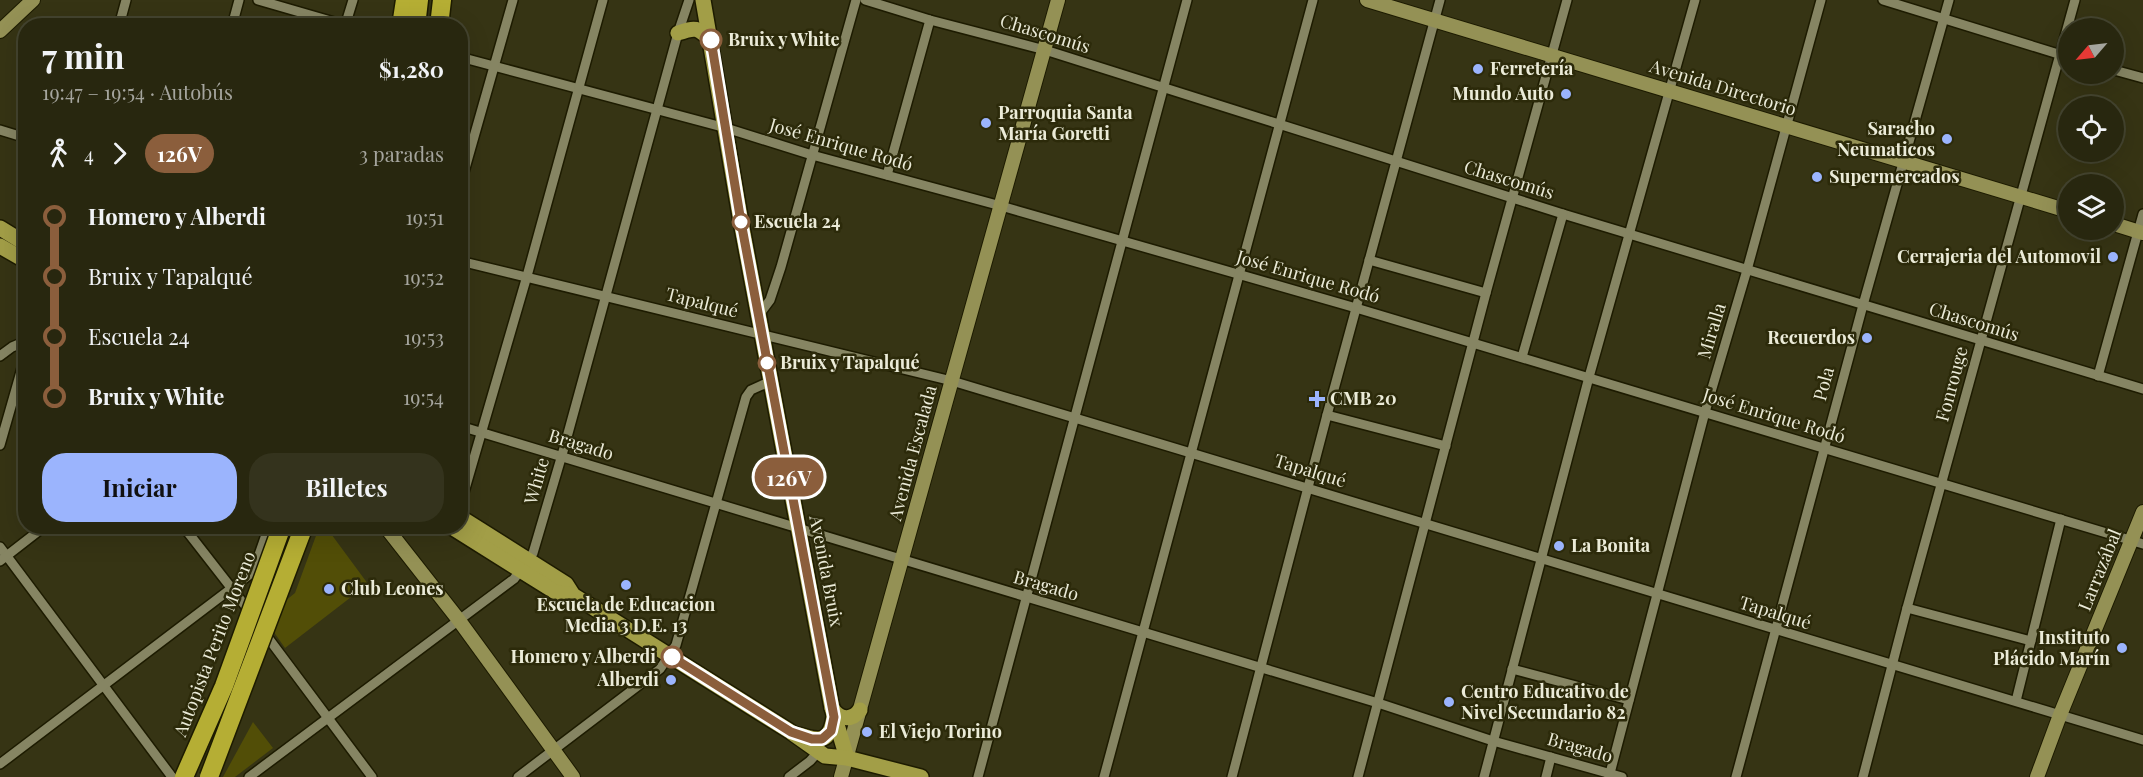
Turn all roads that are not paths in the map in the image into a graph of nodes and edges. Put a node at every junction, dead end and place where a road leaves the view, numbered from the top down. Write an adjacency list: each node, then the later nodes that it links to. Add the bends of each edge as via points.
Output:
1 (33, 0): 37 (street)
2 (126, 0): 26 (street)
3 (239, 0): 27 (street)
4 (258, 0): 28 (street)
5 (352, 0): 29 (street)
6 (405, 0): 30 (highway)
7 (419, 0): 31 (highway)
8 (442, 0): 32 (highway)
9 (513, 0): 44 (street)
10 (603, 0): 49 (street)
11 (689, 0): 38 (street, White)
12 (704, 0): 39 (main road, Avenida Bruix)
13 (856, 0): 57 (street)
14 (866, 0): 35 (street, Chascomús)
15 (1058, 0): 40 (street, Avenida Escalada)
16 (1186, 0): 48 (street)
17 (1313, 0): 52 (street)
18 (1367, 0): 36 (street, Avenida Directorio)
19 (1440, 0): 36 (street)
20 (1567, 0): 42 (street)
21 (1695, 0): 50 (street)
22 (1821, 0): 53 (street, Miralla)
23 (1883, 0): 33 (street)
24 (1949, 0): 33 (street, Pola)
25 (2075, 0): 34 (street, Fonrouge)
26 (121, 18)
27 (234, 18)
28 (321, 18)
29 (348, 18)
30 (402, 18)
31 (417, 18)
32 (440, 18)
33 (1944, 18): 41 (street); 60 (street, Pola)
34 (2071, 18)
35 (930, 20): 40 (street, Chascomús); 61 (street)
36 (1434, 21): 42 (street, Avenida Directorio); 59 (street)
37 (0, 30)
38 (678, 33): 39 (main road, via 698,29); 51 (street, White)
39 (711, 40): 54 (main road, Avenida Bruix)
40 (1045, 50): 48 (street, Chascomús); 64 (street, Avenida Escalada)
41 (2058, 53)
42 (1552, 56): 50 (street, Avenida Directorio); 63 (street)
43 (468, 59): 44 (street, José Enrique Rodó)
44 (494, 67): 49 (street, José Enrique Rodó); 58 (street)
45 (2124, 73): 47 (street)
46 (2058, 74): 62 (street, Fonrouge)
47 (2143, 78)
48 (1162, 89): 52 (street, Chascomús); 73 (street)
49 (578, 90): 51 (street, José Enrique Rodó); 80 (street)
50 (1669, 91): 53 (street, Avenida Directorio); 71 (street)
51 (657, 111): 54 (street, José Enrique Rodó); 82 (street, White)
52 (1278, 125): 59 (street, Chascomús); 79 (street)
53 (1786, 126): 60 (street, Avenida Directorio); 78 (street, Miralla)
54 (726, 128): 57 (street, José Enrique Rodó); 85 (main road, Avenida Bruix)
55 (0, 130): 56 (street)
56 (18, 136)
57 (812, 155): 61 (street, José Enrique Rodó); 85 (street, via 770,300)
58 (468, 158)
59 (1395, 161): 63 (street, Chascomús); 76 (street)
60 (1903, 161): 62 (street, Avenida Directorio); 83 (street, Pola)
61 (887, 175): 64 (street, José Enrique Rodó)
62 (2020, 196): 65 (street, Avenida Directorio); 88 (street, Fonrouge)
63 (1512, 198): 66 (street, Chascomús); 81 (street)
64 (1001, 206): 73 (street, José Enrique Rodó); 95 (street, Avenida Escalada)
65 (2058, 208)
66 (1563, 214): 71 (street, Chascomús); 91 (street)
67 (2143, 214): 70 (street)
68 (2124, 227): 70 (street)
69 (0, 228): 72 (main road)
70 (2141, 232): 92 (street)
71 (1628, 234): 78 (street, Chascomús); 93 (street)
72 (18, 239)
73 (1120, 241): 79 (street, José Enrique Rodó); 100 (street)
74 (0, 246): 75 (main road)
75 (18, 256)
76 (1369, 260): 81 (street); 84 (street)
77 (468, 263): 80 (street, Tapalqué)
78 (1747, 270): 83 (street, Chascomús); 98 (street, Miralla)
79 (1239, 274): 84 (street, José Enrique Rodó); 106 (street)
80 (527, 276): 82 (street, Tapalqué); 102 (street)
81 (1486, 293): 87 (street)
82 (606, 296): 86 (street, Tapalqué); 107 (street, White)
83 (1863, 304): 88 (street, Chascomús); 105 (street, Pola)
84 (1356, 308): 87 (street, José Enrique Rodó); 99 (street)
85 (758, 316): 86 (main road, Avenida Bruix)
86 (762, 335): 94 (main road, Avenida Bruix); 95 (street, Tapalqué)
87 (1473, 342): 91 (street, José Enrique Rodó); 104 (street)
88 (1980, 342): 92 (street, Chascomús); 109 (street, Fonrouge)
89 (18, 344): 90 (street)
90 (0, 356)
91 (1522, 357): 93 (street, José Enrique Rodó)
92 (2098, 376): 97 (street, Chascomús)
93 (1589, 377): 98 (street, José Enrique Rodó); 127 (street)
94 (771, 381): 111 (street, via 751,390 746,397); 116 (main road, Avenida Bruix)
95 (952, 381): 100 (street, Tapalqué); 128 (street, Avenida Escalada)
96 (18, 382): 103 (street)
97 (2143, 389)
98 (1705, 412): 105 (street, José Enrique Rodó); 131 (street, Miralla)
99 (1327, 415): 104 (street); 110 (street)
100 (1074, 418): 106 (street, Tapalqué); 132 (street)
101 (468, 428): 102 (street, Bragado)
102 (482, 432): 107 (street, Bragado); 108 (street)
103 (0, 446)
104 (1446, 446): 115 (street)
105 (1824, 448): 109 (street, José Enrique Rodó); 135 (street, Pola)
106 (1191, 452): 110 (street, Tapalqué); 136 (street)
107 (562, 457): 111 (street, Bragado); 129 (street, White, via 533,553)
108 (468, 479)
109 (1942, 483): 113 (street, José Enrique Rodó); 133 (street, Fonrouge)
110 (1307, 488): 115 (street, Tapalqué); 140 (street)
111 (717, 502): 116 (street, Bragado); 138 (street)
112 (2143, 512): 124 (street, Larrazábal)
113 (2061, 519): 124 (street, José Enrique Rodó); 137 (street)
114 (468, 523): 129 (main road)
115 (1425, 523): 127 (street, Tapalqué); 145 (street)
116 (799, 528): 128 (street, Bragado); 147 (main road, Avenida Bruix)
117 (34, 534): 126 (street)
118 (189, 534): 130 (street)
119 (266, 534): 130 (street, via 253,572)
120 (279, 534): 160 (highway, Autopista Perito Moreno, bridge, via 224,686)
121 (301, 534): 161 (highway, bridge)
122 (391, 534): 134 (street)
123 (465, 534): 129 (main road)
124 (2137, 542): 148 (street, Larrazábal)
125 (0, 547): 126 (street)
126 (3, 558): 142 (street)
127 (1540, 558): 131 (street, Tapalqué); 141 (street)
128 (903, 559): 132 (street, Bragado); 146 (street, Avenida Escalada)
129 (524, 565): 134 (street, White, via 514,579); 138 (main road, via 557,594 573,595)
130 (232, 588): 142 (street); 149 (street)
131 (1657, 594): 135 (street, Tapalqué); 143 (street, Miralla)
132 (1025, 597): 136 (street, Bragado); 169 (street)
133 (1907, 608): 137 (street); 139 (street, Fonrouge)
134 (458, 620): 149 (street, White); 153 (street)
135 (1775, 630): 139 (street, Tapalqué); 176 (street, Pola)
136 (1143, 632): 140 (street, Bragado); 170 (street)
137 (2031, 641): 144 (street)
138 (670, 656): 150 (main road); 153 (street, via 660,669)
139 (1893, 665): 144 (street, Tapalqué); 177 (street, Fonrouge)
140 (1261, 668): 145 (street, Bragado); 171 (street)
141 (1512, 669): 143 (street); 152 (street)
142 (103, 687): 157 (street); 159 (street)
143 (1629, 700): 158 (street, Miralla)
144 (2016, 701): 148 (street, Tapalqué)
145 (1378, 703): 152 (street, Bragado); 172 (street)
146 (861, 710): 147 (main road, via 846,718); 156 (street, Avenida Escalada)
147 (833, 712): 150 (main road, via 831,731 822,739); 156 (main road, Avenida Bruix)
148 (2060, 715): 151 (street, Tapalqué); 178 (street, Larrazábal)
149 (328, 717): 162 (street, White); 163 (street)
150 (791, 732): 154 (main road)
151 (2143, 740)
152 (1493, 741): 155 (street, Bragado); 173 (street)
153 (552, 750): 164 (street); 165 (street)
154 (818, 752): 156 (main road); 166 (street)
155 (1551, 757): 158 (street, Bragado); 174 (street)
156 (847, 758): 167 (street, Avenida Escalada); 168 (main road)
157 (0, 764)
158 (1610, 775): 175 (street, Bragado)
159 (172, 777)
160 (184, 777)
161 (209, 777)
162 (249, 777)
163 (372, 777)
164 (518, 777)
165 (573, 777)
166 (789, 777)
167 (841, 777)
168 (921, 777)
169 (978, 777)
170 (1104, 777)
171 (1232, 777)
172 (1358, 777)
173 (1484, 777)
174 (1546, 777)
175 (1622, 777)
176 (1736, 777)
177 (1863, 777)
178 (2037, 777)

